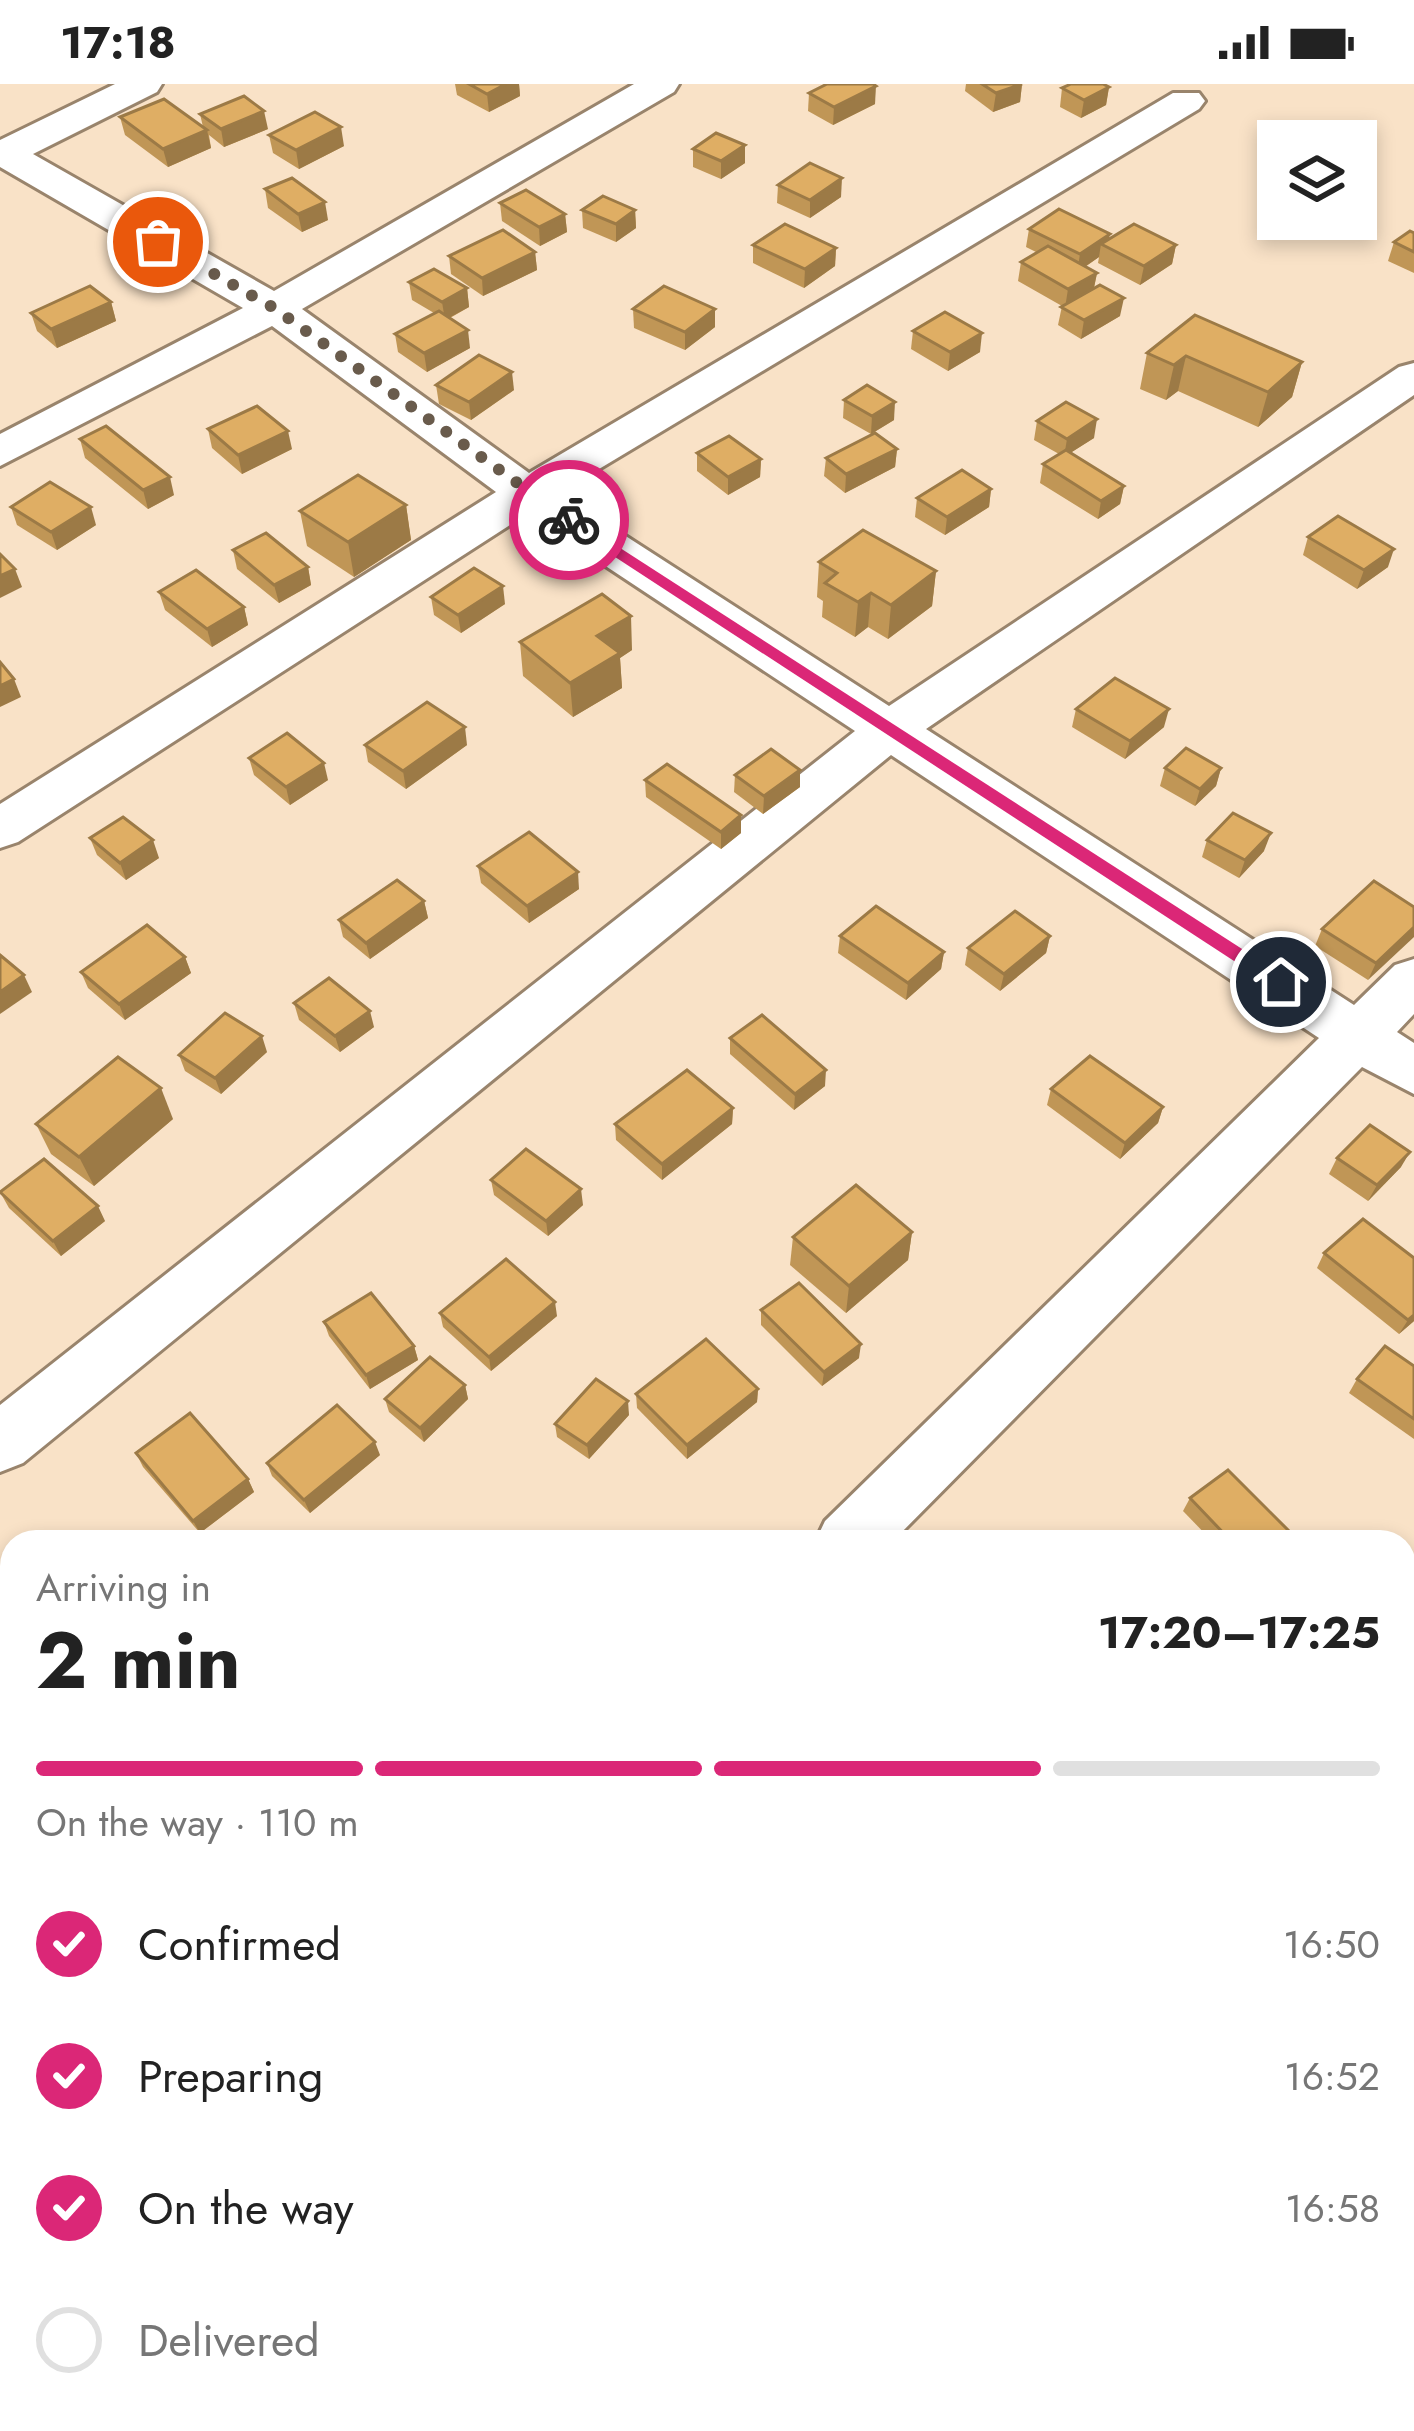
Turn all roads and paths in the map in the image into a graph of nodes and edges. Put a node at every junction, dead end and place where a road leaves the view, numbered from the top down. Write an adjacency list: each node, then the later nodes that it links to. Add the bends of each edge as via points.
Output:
1 (144, 84): 4 (street)
2 (661, 84): 5 (street)
3 (1186, 101): 8 (street)
4 (2, 152): 5 (street)
5 (274, 308): 7 (street); 8 (street)
6 (1414, 376): 9 (street)
7 (0, 452)
8 (527, 493): 9 (street); 10 (street)
9 (890, 729): 12 (street); 14 (street)
10 (0, 829)
11 (1414, 980): 12 (street)
12 (1359, 1034): 13 (street); 15 (street)
13 (1414, 1072)
14 (0, 1444)
15 (860, 1530)

